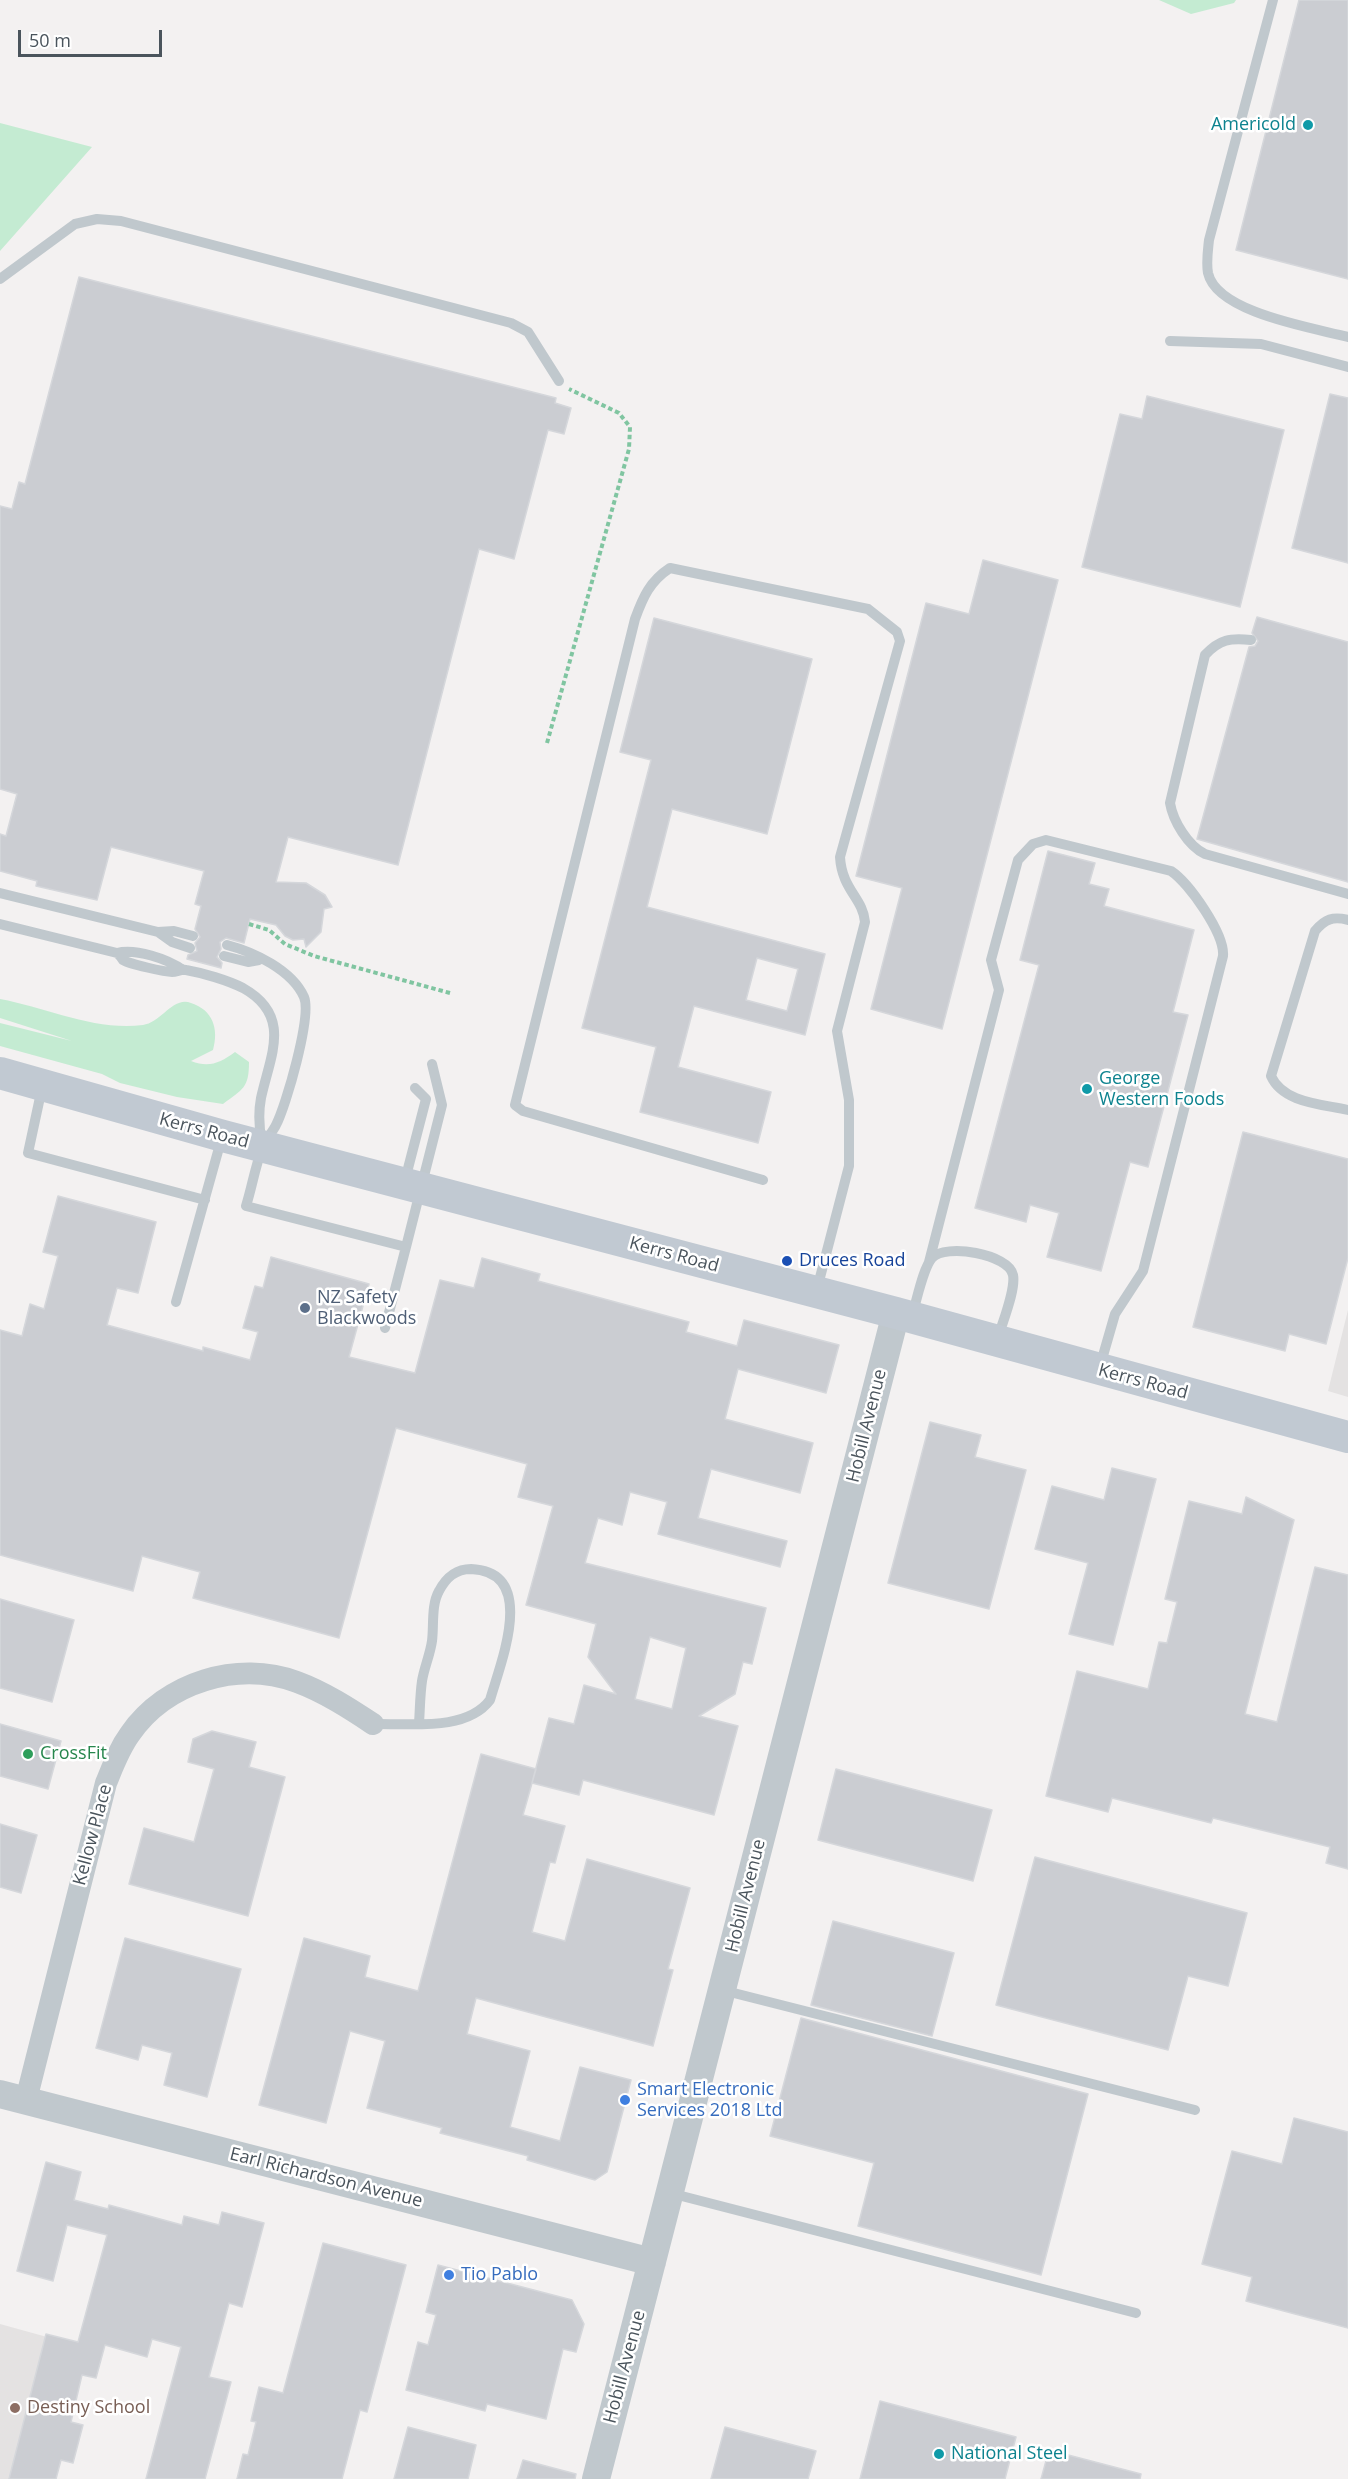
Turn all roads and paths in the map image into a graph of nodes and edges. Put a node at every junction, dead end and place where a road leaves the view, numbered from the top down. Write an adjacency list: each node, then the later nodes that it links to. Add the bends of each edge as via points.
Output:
1 (1274, 0): 3 (lane, via 1209,240 1208,274 1217,287 1244,308)
2 (0, 279): 6 (lane, via 75,224 97,219 121,221 511,323 528,332)
3 (1348, 337)
4 (1170, 341): 5 (lane, via 1261,344)
5 (1348, 367)
6 (559, 381): 8 (path, via 619,413 630,427 629,449)
7 (1251, 640): 10 (lane, via 1228,638 1205,655 1171,811 1191,844 1205,854)
8 (547, 744)
9 (0, 893): 14 (lane)
10 (1348, 894)
11 (1348, 920): 23 (lane, via 1335,917 1315,930 1271,1076 1284,1094)
12 (0, 924): 25 (lane, via 117,953 123,960 172,972 183,970 243,988 261,1003 272,1018 276,1039 258,1120)
13 (249, 924): 18 (path, via 269,930 285,944 314,956)
14 (158, 932): 15 (lane); 16 (lane)
15 (193, 936)
16 (190, 948)
17 (226, 951): 25 (lane, via 249,951 280,968 304,999 306,1016 282,1109)
18 (450, 993)
19 (432, 1064): 27 (lane, via 442,1105)
20 (0, 1073): 21 (main road, Kerrs Road)
21 (43, 1085): 24 (main road, Kerrs Road); 28 (lane, via 28,1153)
22 (415, 1088): 27 (lane, via 426,1099)
23 (1348, 1110)
24 (223, 1136): 25 (main road, Kerrs Road); 28 (lane)
25 (262, 1147): 27 (main road, Kerrs Road); 29 (lane, via 246,1206)
26 (763, 1180): 31 (lane, via 522,1111 515,1105 635,619 645,593 656,577 670,568 868,609 897,632 900,641 840,857 844,882 864,912 865,922 837,1031 849,1100 849,1166)
27 (413, 1186): 29 (lane); 31 (main road, Kerrs Road)
28 (205, 1200): 32 (lane)
29 (406, 1248): 34 (lane)
30 (929, 1262): 33 (lane); 35 (lane, via 941,1251 950,1249 1002,1260 1011,1269 1013,1286); 36 (lane, via 999,990 991,960 1018,860 1033,844 1046,840 1171,871 1184,880 1222,942 1223,956 1146,1261 1115,1314)
31 (816, 1292): 33 (main road, Kerrs Road)
32 (176, 1302)
33 (904, 1316): 35 (main road, Kerrs Road); 40 (street, Hobill Avenue)
34 (385, 1328)
35 (996, 1341): 36 (main road, Kerrs Road)
36 (1099, 1370): 37 (main road, Kerrs Road)
37 (1348, 1437)
38 (419, 1723): 38 (lane, via 449,1722 490,1701 511,1624 511,1604 496,1578 480,1569 464,1569 449,1576 437,1593); 39 (lane)
39 (373, 1724): 41 (street, Kellow Place, via 342,1703 296,1682 249,1673 196,1683 147,1714 117,1755 106,1783)
40 (722, 1990): 42 (lane); 43 (street, Hobill Avenue)
41 (13, 2097): 44 (street, Earl Richardson Avenue)
42 (1195, 2110)
43 (670, 2193): 44 (street, Hobill Avenue); 45 (lane)
44 (652, 2262): 46 (street, Hobill Avenue)
45 (1136, 2313)
46 (596, 2479)

